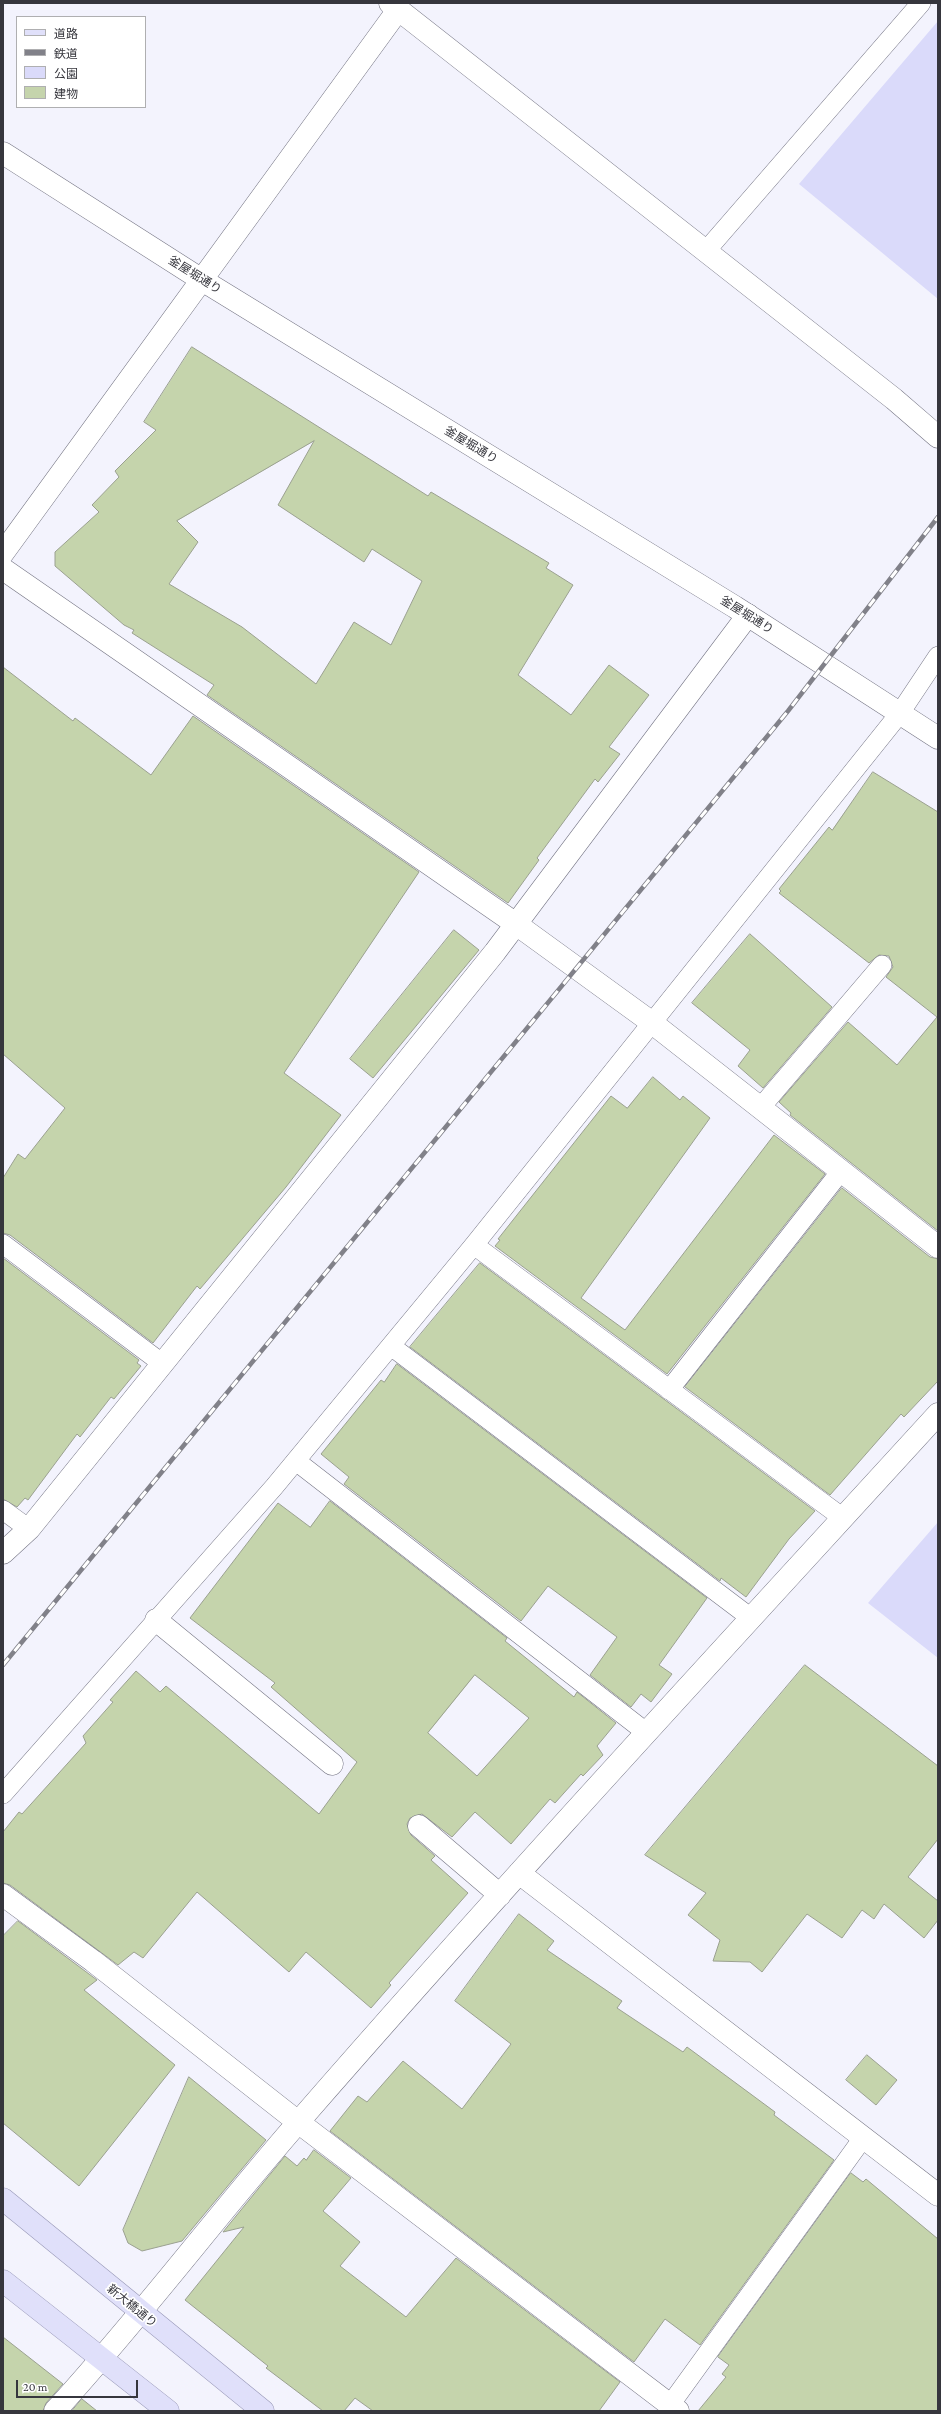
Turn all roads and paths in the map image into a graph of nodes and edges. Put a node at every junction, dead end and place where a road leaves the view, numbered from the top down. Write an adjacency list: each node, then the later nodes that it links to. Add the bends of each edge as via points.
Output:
1 (922, 3): 4 (lane)
2 (394, 6): 4 (street); 5 (street)
3 (3, 153): 5 (street, 釜屋堀通り)
4 (705, 252): 6 (street, via 894,399)
5 (202, 280): 7 (street); 9 (street, 釜屋堀通り)
6 (938, 437)
7 (3, 552)
8 (3, 568): 13 (street)
9 (748, 615): 11 (street, 釜屋堀通り); 13 (street)
10 (938, 656): 11 (lane)
11 (900, 713): 12 (street, 釜屋堀通り); 15 (lane)
12 (938, 738)
13 (516, 924): 15 (street); 22 (street)
14 (882, 965): 16 (lane)
15 (651, 1022): 16 (street); 19 (lane)
16 (761, 1107): 17 (street)
17 (841, 1171): 20 (street); 23 (lane)
18 (3, 1244): 22 (lane)
19 (474, 1245): 21 (lane); 23 (lane)
20 (938, 1247)
21 (391, 1346): 25 (lane); 30 (lane)
22 (163, 1364): 28 (street)
23 (668, 1390): 27 (lane)
24 (938, 1414): 27 (street)
25 (296, 1461): 31 (lane); 32 (lane)
26 (3, 1510): 28 (lane)
27 (842, 1518): 30 (street)
28 (29, 1529): 29 (street)
29 (3, 1553)
30 (751, 1618): 32 (street)
31 (156, 1620): 33 (street); 34 (lane)
32 (647, 1733): 36 (street)
33 (332, 1764)
34 (3, 1794)
35 (419, 1826): 37 (street)
36 (519, 1873): 37 (street); 40 (street)
37 (500, 1894): 39 (street)
38 (3, 1895): 39 (street, via 94,1961)
39 (298, 2122): 44 (street); 46 (street)
40 (863, 2138): 41 (street); 46 (lane)
41 (938, 2194)
42 (3, 2199): 44 (main road, 新大橋通り)
43 (3, 2281): 45 (main road)
44 (140, 2313): 45 (street); 49 (main road, 新大橋通り)
45 (102, 2359): 47 (street); 48 (main road)
46 (674, 2408)
47 (55, 2411)
48 (168, 2411)
49 (263, 2411)

